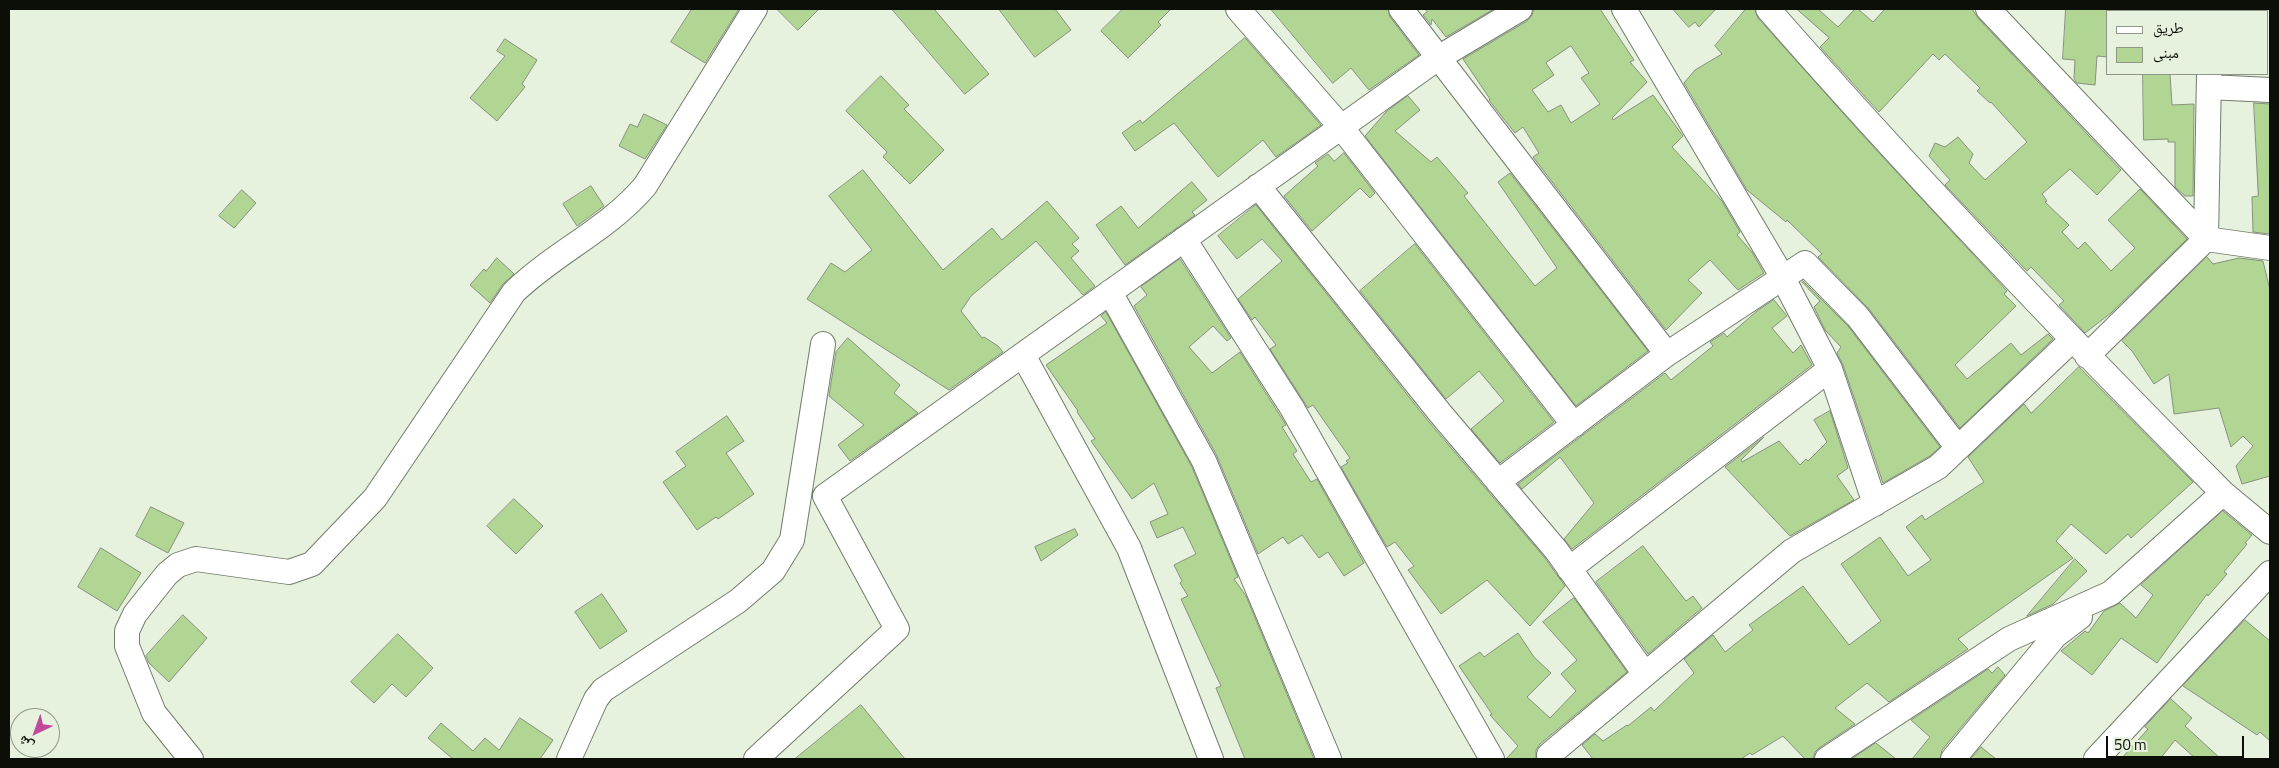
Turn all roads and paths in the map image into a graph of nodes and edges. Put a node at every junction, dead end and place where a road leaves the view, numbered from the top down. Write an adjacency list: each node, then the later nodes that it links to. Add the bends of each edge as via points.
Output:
1 (755, 9): 33 (street, via 640,192 514,292 375,498 312,564 289,572 196,559 178,565 167,574 135,614 127,631 127,646 154,713)
2 (1238, 9): 11 (street)
3 (1401, 9): 8 (street)
4 (1520, 9): 8 (street)
5 (1624, 9): 16 (street)
6 (1768, 9): 19 (street, via 1866,121)
7 (1988, 9): 13 (street)
8 (1438, 58): 11 (street); 20 (street)
9 (2209, 81): 10 (street); 13 (street)
10 (2270, 90)
11 (1341, 127): 12 (street); 23 (street)
12 (1258, 186): 14 (street); 25 (street)
13 (2206, 239): 15 (street); 19 (street)
14 (1184, 240): 17 (street); 38 (street, via 1292,408)
15 (2270, 248)
16 (1782, 276): 20 (street); 22 (street); 24 (street, via 1805,263 1858,317)
17 (1110, 292): 21 (street); 37 (street, via 1204,461)
18 (823, 344): 34 (street, via 792,540 782,558 773,571 738,602 604,690 596,699)
19 (2079, 348): 24 (street); 26 (street)
20 (1667, 354): 23 (street)
21 (1022, 355): 35 (street, via 825,496 897,629); 36 (street, via 1129,548)
22 (1830, 369): 27 (street); 29 (street)
23 (1574, 425): 25 (street)
24 (1958, 448): 27 (street, via 1938,467)
25 (1498, 482): 29 (street)
26 (2223, 494): 28 (street); 31 (street)
27 (1875, 504): 32 (street, via 1792,551)
28 (2270, 532)
29 (1570, 569): 32 (street)
30 (2270, 574): 42 (street)
31 (2111, 593): 40 (street, via 2010,639); 41 (street, via 2055,636)
32 (1645, 674): 39 (street, via 1550,755)
33 (191, 759)
34 (569, 759)
35 (756, 759)
36 (1211, 759)
37 (1329, 759)
38 (1492, 759)
39 (1551, 759)
40 (1827, 759)
41 (1953, 759)
42 (2096, 759)

